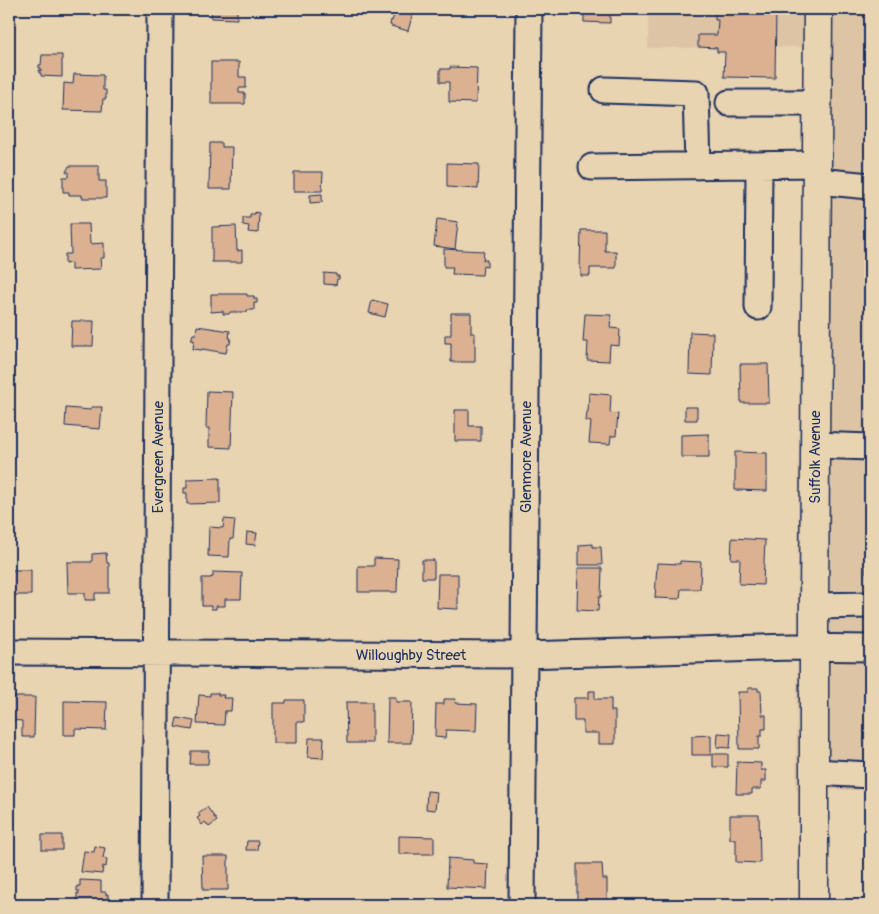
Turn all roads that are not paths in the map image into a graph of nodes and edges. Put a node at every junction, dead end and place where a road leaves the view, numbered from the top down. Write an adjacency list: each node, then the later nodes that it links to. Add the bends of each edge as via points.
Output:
1 (160, 9): 20 (street, Evergreen Avenue)
2 (529, 9): 21 (street, Glenmore Avenue)
3 (818, 9): 5 (main road, Suffolk Avenue)
4 (604, 90): 8 (street, via 696,93)
5 (817, 103): 6 (street); 10 (main road, Suffolk Avenue)
6 (730, 104)
7 (759, 165): 8 (street); 10 (street); 12 (street)
8 (698, 166): 9 (street)
9 (592, 167)
10 (817, 173): 11 (street); 13 (main road, Suffolk Avenue)
11 (870, 186)
12 (758, 308)
13 (815, 445): 14 (street); 16 (main road, Suffolk Avenue)
14 (870, 447)
15 (870, 604): 16 (street)
16 (814, 606): 17 (main road, Suffolk Avenue)
17 (814, 647): 18 (street, Willoughby Street); 21 (street, Willoughby Street); 22 (main road, Suffolk Avenue)
18 (870, 648)
19 (9, 652): 20 (street, Willoughby Street)
20 (157, 654): 21 (street, Willoughby Street); 24 (street, Evergreen Avenue)
21 (524, 655): 25 (street, Glenmore Avenue)
22 (814, 772): 23 (street); 26 (main road, Suffolk Avenue)
23 (870, 775)
24 (155, 905)
25 (522, 905)
26 (814, 905)

